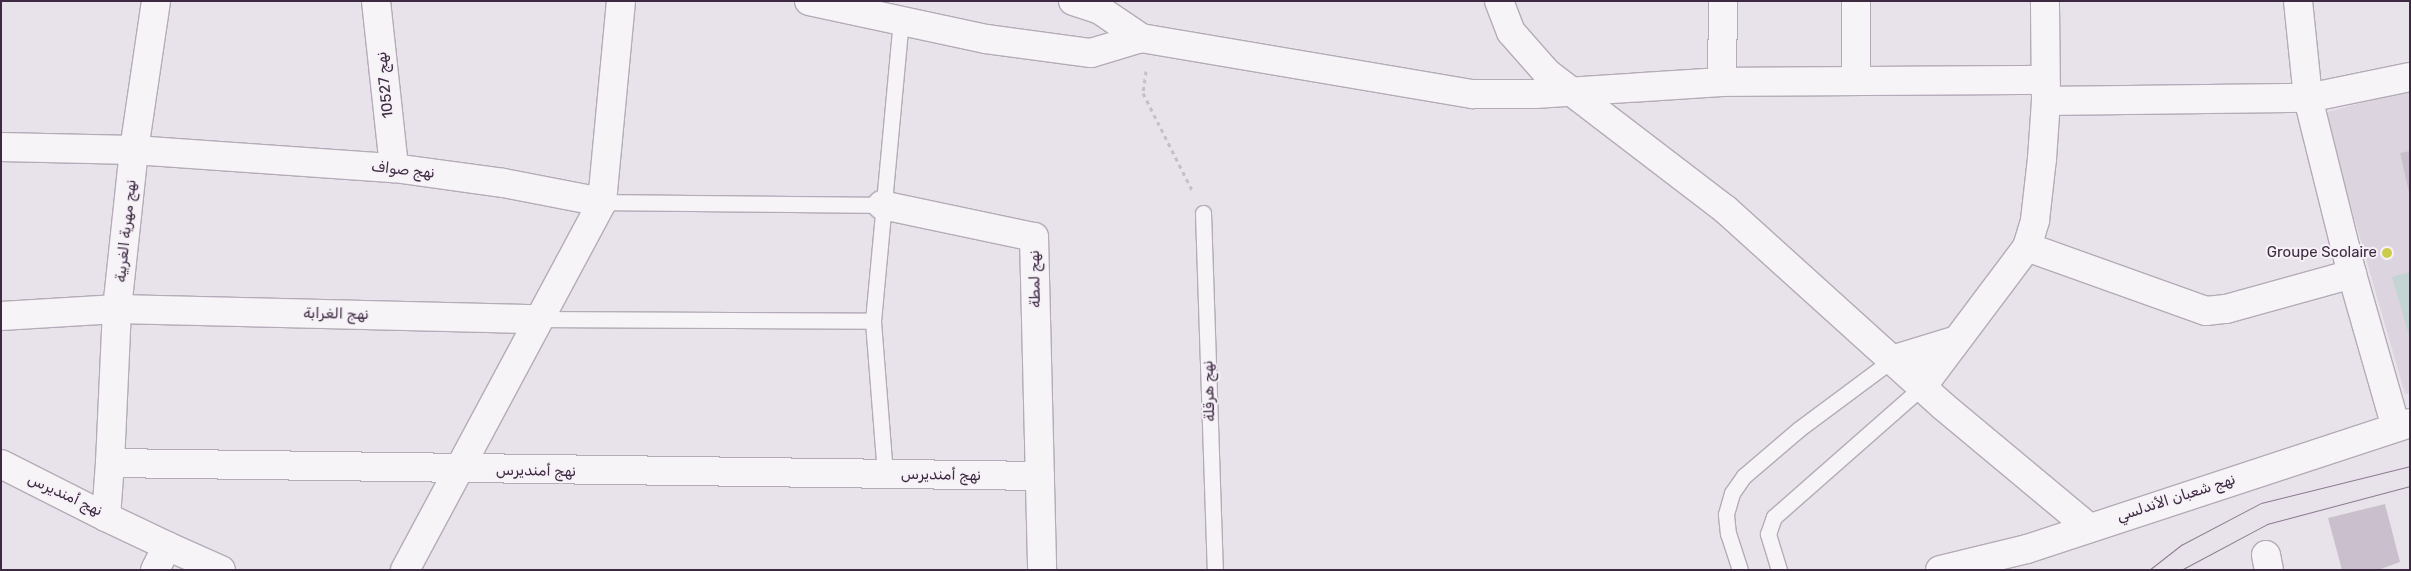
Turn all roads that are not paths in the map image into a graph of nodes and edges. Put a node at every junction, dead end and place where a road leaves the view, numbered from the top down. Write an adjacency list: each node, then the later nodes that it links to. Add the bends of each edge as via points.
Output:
1 (156, 1): 22 (street, نهج مهرية الغربية)
2 (376, 1): 23 (street, نهج 10527)
3 (621, 1): 24 (street)
4 (809, 1): 12 (street)
5 (1073, 1): 11 (street)
6 (1499, 1): 18 (street, via 1511,32 1524,50)
7 (1723, 1): 17 (street)
8 (1856, 1): 16 (street)
9 (2045, 1): 19 (street)
10 (2298, 1): 20 (street)
11 (1100, 5): 13 (street); 14 (street)
12 (901, 22): 14 (street); 25 (lane)
13 (1148, 39): 14 (street); 18 (street, via 1473,94 1535,94)
14 (1092, 53)
15 (2410, 76): 20 (street)
16 (1856, 79): 17 (street); 19 (street)
17 (1722, 82): 18 (street)
18 (1569, 90): 34 (street, via 1725,209)
19 (2046, 91): 20 (street); 27 (street, via 2035,220)
20 (2308, 98): 28 (street)
21 (1, 147): 22 (street, نهج صواف)
22 (134, 150): 23 (street, نهج صواف); 29 (street, نهج مهرية الغربية)
23 (394, 168): 24 (street, نهج صواف, via 503,183)
24 (602, 202): 25 (lane); 31 (street)
25 (882, 206): 32 (lane); 41 (street, نهج لمطة, via 1034,237)
26 (1203, 213): 50 (lane, نهج هرقلة)
27 (2027, 247): 28 (street, via 2206,311 2226,309); 33 (street)
28 (2352, 274): 36 (street)
29 (117, 309): 30 (street, نهج الغرابة); 31 (street, نهج الغرابة); 37 (street, نهج مهرية الغربية)
30 (1, 316)
31 (538, 318): 32 (lane); 39 (street)
32 (873, 321): 40 (lane)
33 (1954, 341): 34 (street); 35 (street)
34 (1892, 360): 35 (street); 51 (lane, via 1799,429 1744,476 1732,494 1726,514 1728,534)
35 (1922, 387): 43 (street); 52 (lane, via 1772,520 1769,542)
36 (2403, 425): 43 (street, نهج شعبان الأندلسي)
37 (110, 463): 39 (street, نهج أمنديرس); 42 (street, نهج أمنديرس)
38 (1, 464): 42 (street, نهج أمنديرس)
39 (461, 470): 40 (street, نهج أمنديرس); 48 (street)
40 (885, 474): 41 (street, نهج أمنديرس)
41 (1040, 476): 49 (street)
42 (106, 517): 44 (street)
43 (2088, 527): 45 (street, نهج شعبان الأندلسي)
44 (167, 546): 46 (street); 47 (street)
45 (2030, 559): 53 (street, نهج شعبان الأندلسي)
46 (155, 570)
47 (221, 570)
48 (405, 570)
49 (1042, 570)
50 (1215, 570)
51 (1740, 570)
52 (1779, 570)
53 (1940, 570)

